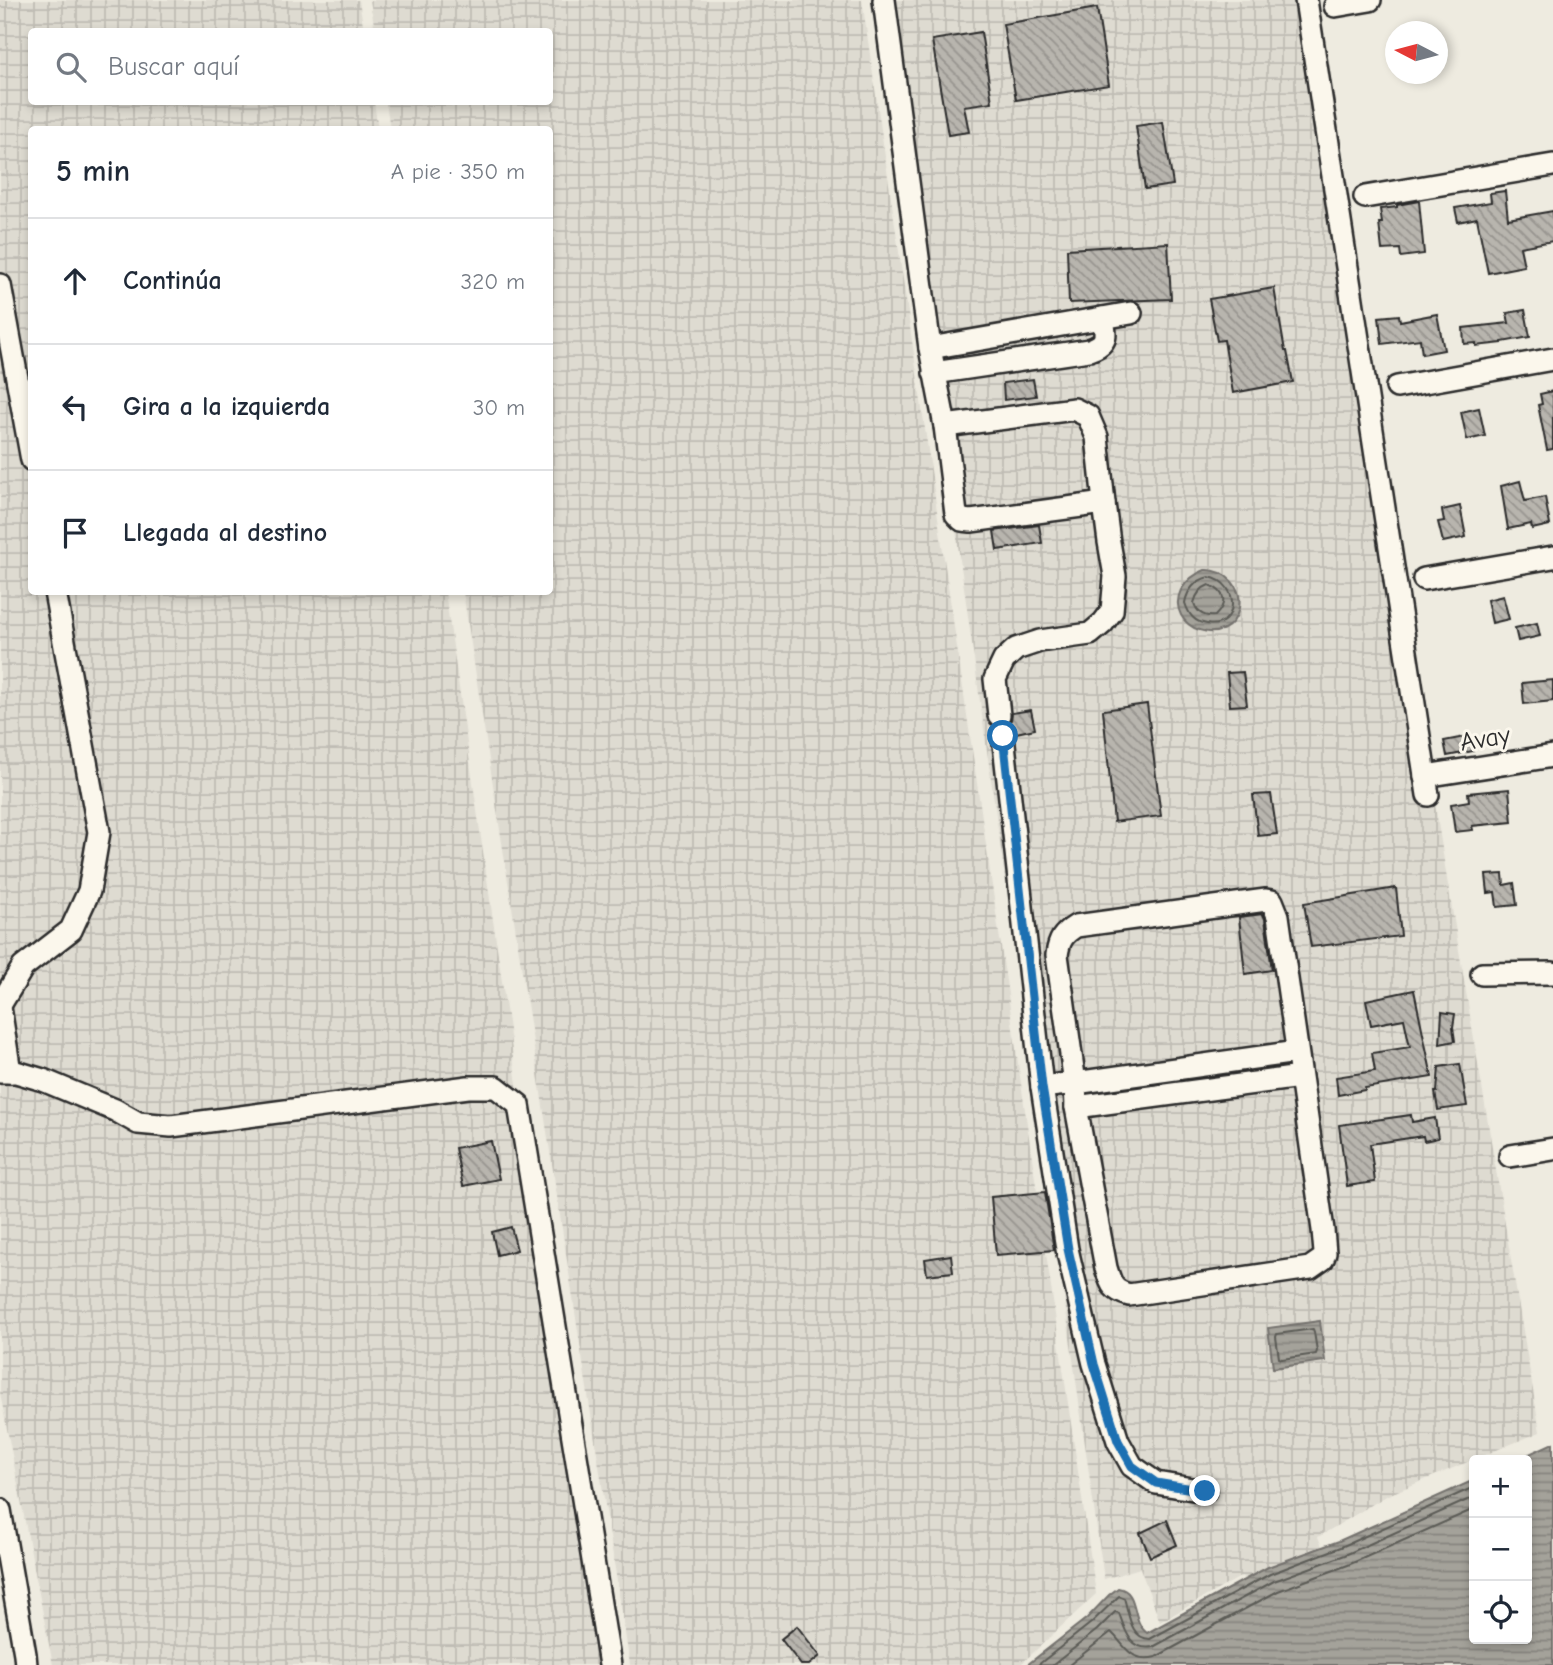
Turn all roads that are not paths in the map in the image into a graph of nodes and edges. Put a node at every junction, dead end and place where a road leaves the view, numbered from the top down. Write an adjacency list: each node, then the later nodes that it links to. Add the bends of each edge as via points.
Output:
1 (884, 0): 10 (street)
2 (1306, 0): 20 (street, Avay, via 1427,786)
3 (1370, 0): 4 (street)
4 (1335, 6)
5 (1553, 164): 6 (street)
6 (1365, 197)
7 (0, 285): 15 (street)
8 (1131, 313): 9 (street)
9 (1102, 318): 10 (street); 12 (street, via 1105,339 1100,347)
10 (930, 348): 12 (street)
11 (1553, 359): 13 (street)
12 (934, 373): 14 (street)
13 (1397, 387)
14 (945, 426): 16 (street, via 1074,409 1088,416 1097,437); 16 (street, via 956,514 962,520)
15 (28, 438)
16 (1104, 503): 28 (street, via 1115,576 1112,611 1090,634 1016,649 1004,660 995,679)
17 (1553, 557): 18 (street)
18 (1424, 579)
19 (56, 595): 23 (street, via 99,832 89,891 71,930 23,967)
20 (1553, 755)
21 (1553, 973): 22 (street)
22 (1482, 974)
23 (0, 1006): 25 (street)
24 (1297, 1052): 26 (street); 27 (street); 27 (street, via 1272,901 1089,924 1065,933 1057,955)
25 (5, 1072): 35 (street, via 43,1080 138,1123 171,1126 468,1087 496,1087 519,1105)
26 (1300, 1077): 29 (street); 29 (street, via 1323,1230 1323,1259 1310,1268 1129,1295 1111,1284 1106,1268)
27 (1074, 1083): 28 (street); 29 (street)
28 (1042, 1087): 32 (street, via 1068,1249 1094,1364 1118,1441 1132,1466 1156,1483)
29 (1076, 1107)
30 (1553, 1149): 31 (street)
31 (1510, 1156)
32 (1205, 1491)
33 (1, 1523): 34 (street)
34 (26, 1665)
35 (610, 1665)

